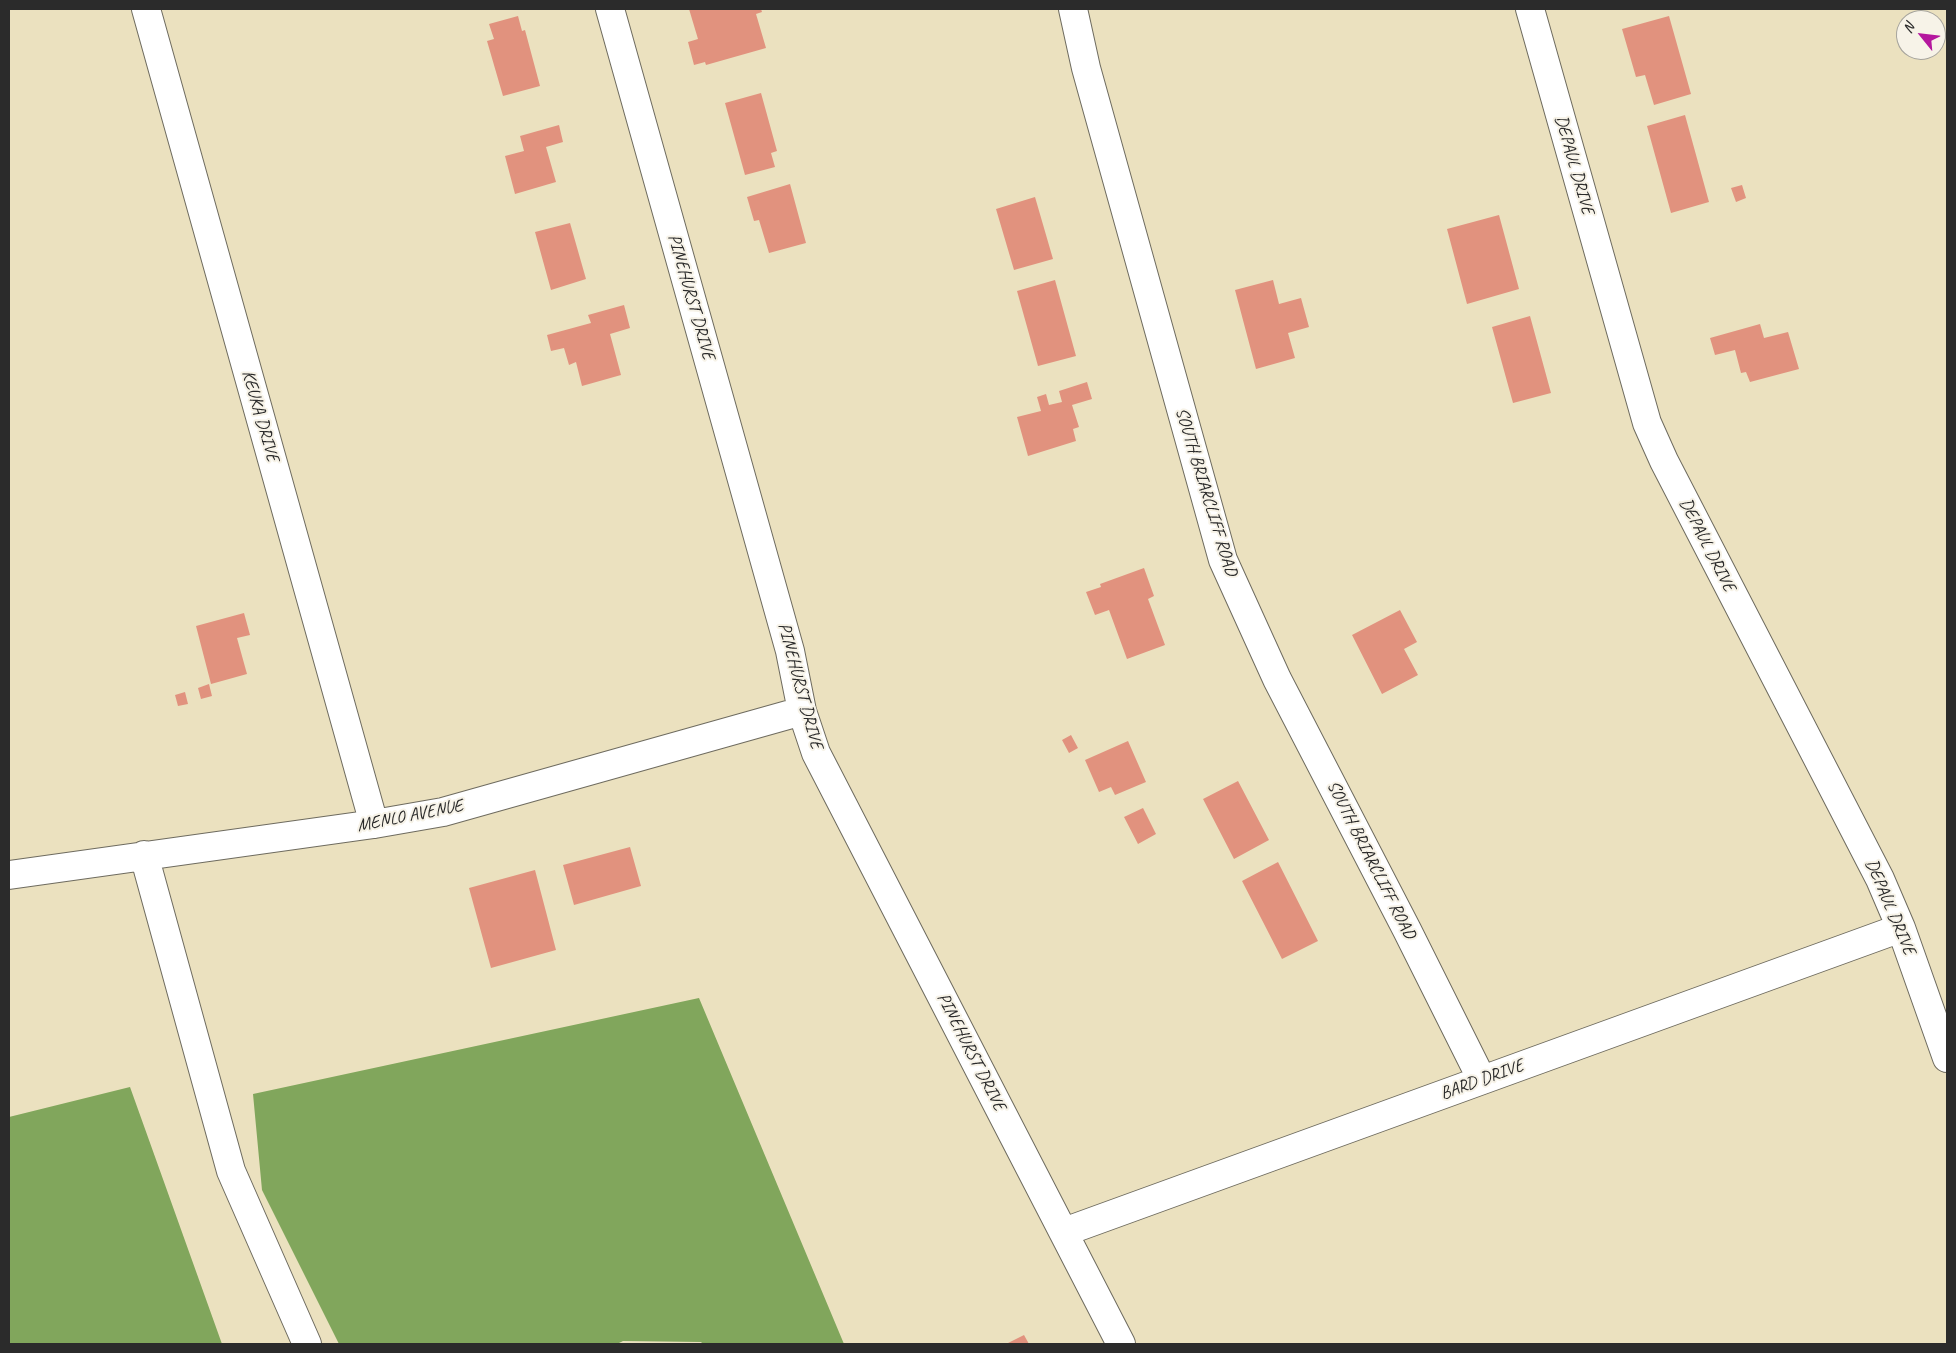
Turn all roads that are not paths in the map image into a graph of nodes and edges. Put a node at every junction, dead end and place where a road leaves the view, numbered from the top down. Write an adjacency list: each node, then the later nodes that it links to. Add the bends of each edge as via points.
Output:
1 (146, 9): 6 (street, KEUKA DRIVE)
2 (610, 9): 5 (street, PINEHURST DRIVE, via 788,641)
3 (1073, 9): 11 (street, SOUTH BRIARCLIFF ROAD, via 1086,68 1223,560 1277,679)
4 (1530, 9): 9 (street, DEPAUL DRIVE, via 1647,423 1664,462 1880,878)
5 (802, 711): 6 (street, MENLO AVENUE, via 443,812); 12 (street, PINEHURST DRIVE, via 816,753)
6 (374, 824): 7 (street, MENLO AVENUE)
7 (144, 855): 8 (street, MENLO AVENUE); 13 (street, via 231,1171)
8 (9, 875)
9 (1901, 928): 10 (street, DEPAUL DRIVE); 11 (street, BARD DRIVE)
10 (1947, 1058)
11 (1482, 1080): 12 (street, BARD DRIVE)
12 (1064, 1232): 14 (street, PINEHURST DRIVE)
13 (307, 1344)
14 (1121, 1344)

